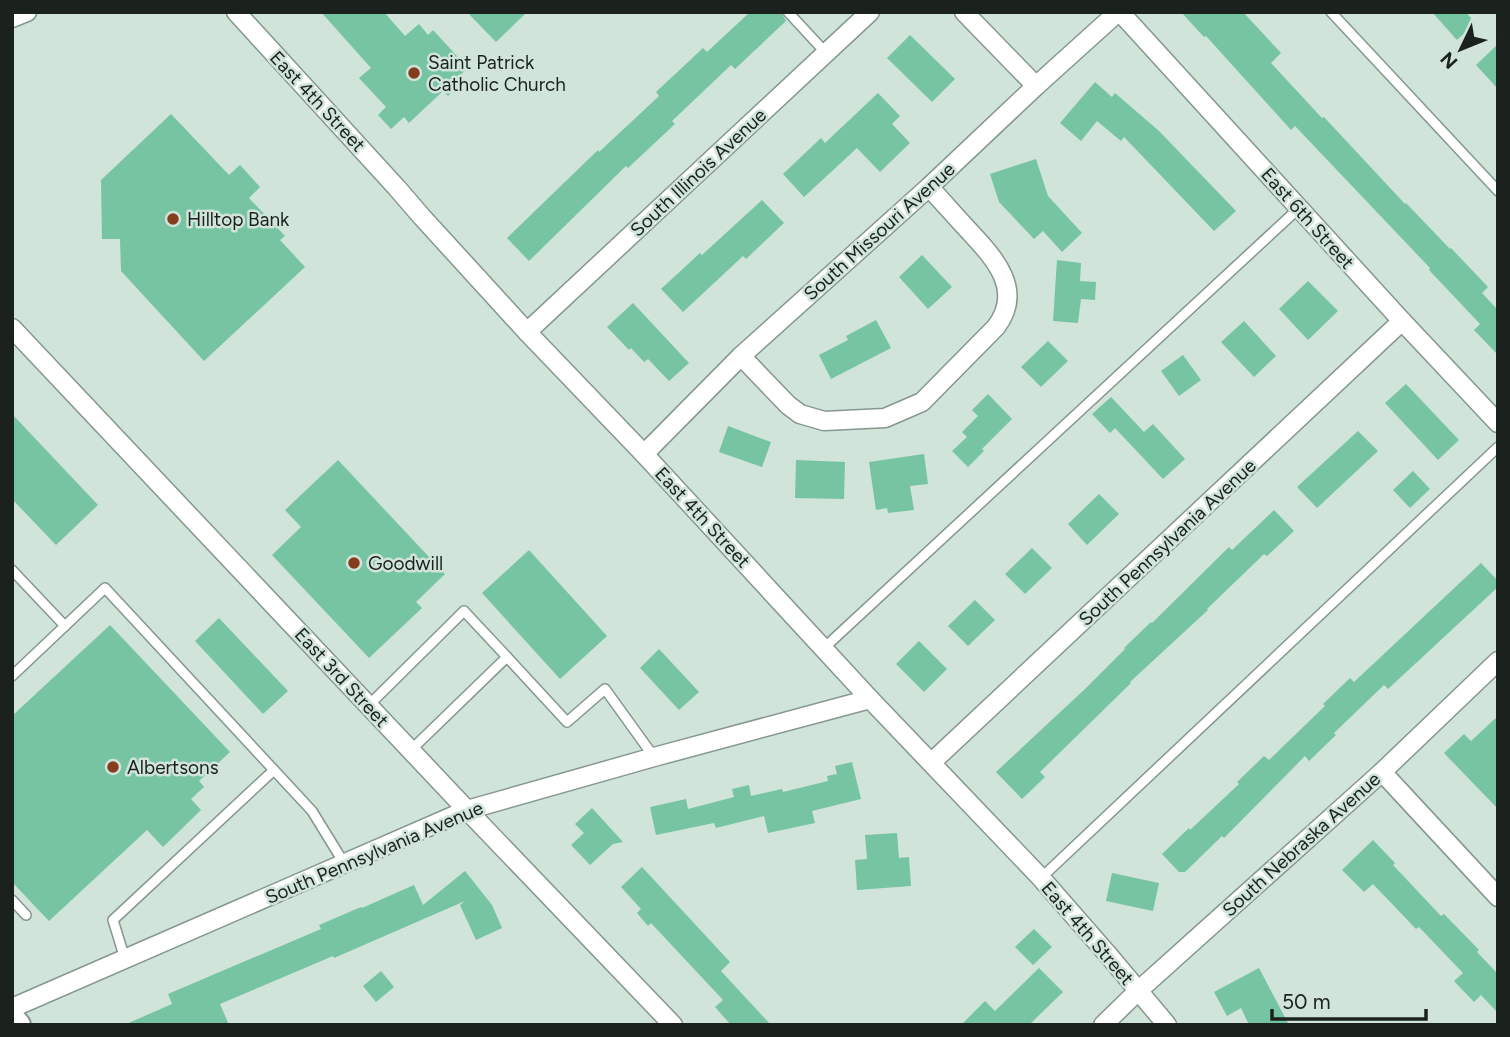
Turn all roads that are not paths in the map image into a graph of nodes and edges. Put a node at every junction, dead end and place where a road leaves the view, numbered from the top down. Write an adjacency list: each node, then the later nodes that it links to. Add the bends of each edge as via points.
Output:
1 (27, 12): 8 (street)
2 (236, 12): 16 (street, East 4th Street)
3 (788, 12): 9 (lane)
4 (870, 12): 9 (street, South Illinois Avenue)
5 (964, 12): 10 (street)
6 (1119, 12): 10 (street, South Missouri Avenue); 13 (street, East 6th Street)
7 (1331, 12): 12 (lane)
8 (12, 18)
9 (826, 53): 16 (street, South Illinois Avenue)
10 (1036, 86): 11 (street, South Missouri Avenue)
11 (929, 187): 17 (street, South Missouri Avenue); 17 (street, via 991,254 1007,288 1007,306 996,327 922,402 885,418 824,421 788,405)
12 (1498, 191)
13 (1299, 208): 14 (street, East 6th Street); 23 (lane)
14 (1402, 321): 18 (street, East 6th Street); 31 (street, South Pennsylvania Avenue)
15 (12, 328): 28 (street, East 3rd Street)
16 (527, 332): 20 (street, East 4th Street)
17 (741, 356): 20 (street, South Missouri Avenue)
18 (1498, 423)
19 (1498, 447): 36 (lane)
20 (644, 454): 23 (street, East 4th Street)
21 (12, 570): 22 (lane)
22 (65, 626): 26 (lane); 32 (lane, via 105,588)
23 (824, 648): 27 (street, East 4th Street)
24 (507, 657): 28 (lane, via 464,611); 29 (lane); 30 (lane, via 567,722 605,689)
25 (1498, 661): 33 (street, South Nebraska Avenue)
26 (12, 676)
27 (870, 699): 30 (street, South Pennsylvania Avenue); 31 (street, East 4th Street)
28 (369, 705): 29 (street, East 3rd Street)
29 (411, 750): 34 (street, East 3rd Street)
30 (654, 757): 34 (street, South Pennsylvania Avenue)
31 (932, 762): 36 (street, East 4th Street)
32 (274, 771): 35 (lane, via 312,811); 40 (lane, via 113,920)
33 (1382, 772): 37 (street); 41 (street, South Nebraska Avenue)
34 (467, 810): 35 (street, South Pennsylvania Avenue); 45 (street, East 3rd Street)
35 (344, 863): 40 (street, South Pennsylvania Avenue)
36 (1041, 878): 41 (street, East 4th Street)
37 (1498, 897)
38 (12, 900): 39 (lane)
39 (26, 915)
40 (125, 958): 42 (street, South Pennsylvania Avenue)
41 (1138, 991): 46 (street, South Nebraska Avenue); 47 (street, East 4th Street)
42 (12, 1008)
43 (12, 1018): 44 (main road)
44 (18, 1025)
45 (673, 1025)
46 (1102, 1025)
47 (1167, 1025)

